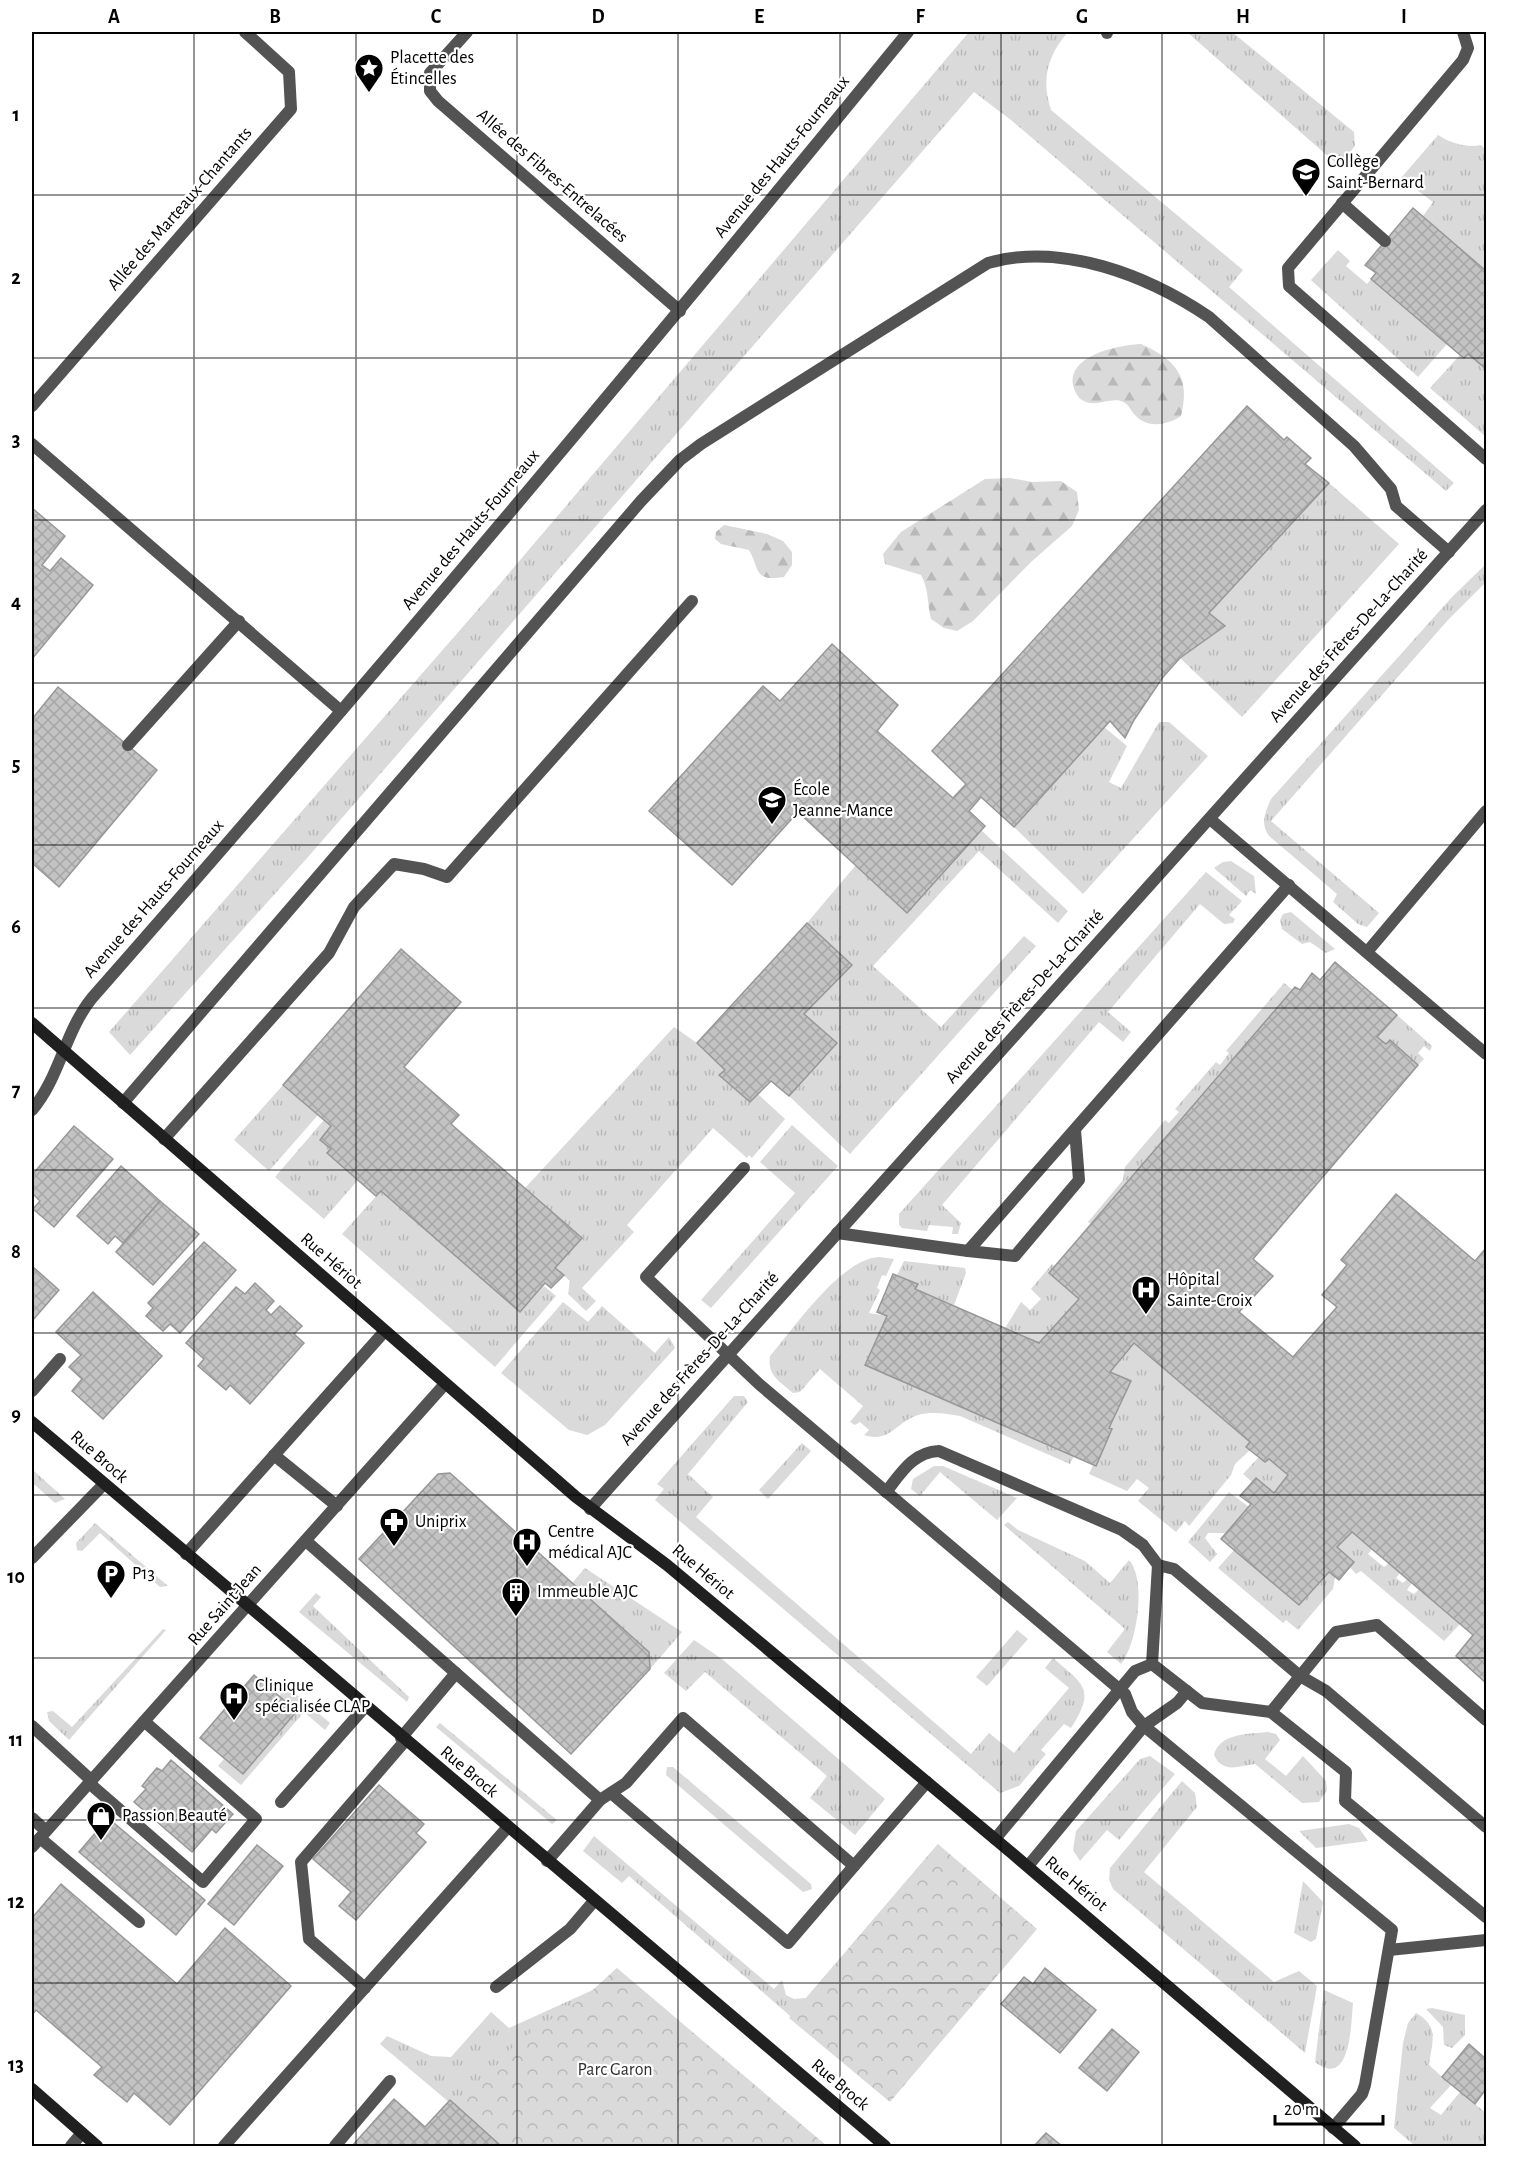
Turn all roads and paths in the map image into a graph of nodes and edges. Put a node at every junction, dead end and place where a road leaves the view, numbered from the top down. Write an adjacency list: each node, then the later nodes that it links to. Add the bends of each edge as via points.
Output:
1 (245, 32): 8 (street, Allée des Marteaux-Chantants, via 289,72 291,109)
2 (467, 32): 7 (street, Allée des Fibres-Entrelacées, via 430,73 430,91)
3 (908, 32): 7 (street, Avenue des Hauts-Fourneaux)
4 (1463, 32): 5 (street, via 1468,48 1463,60)
5 (1342, 203): 6 (street); 10 (street, via 1288,268 1289,286)
6 (1386, 241)
7 (680, 311): 15 (street, Avenue des Hauts-Fourneaux)
8 (32, 406)
9 (32, 444): 14 (street)
10 (1486, 459)
11 (1486, 510): 12 (street, Avenue des Frères-De-La-Charité)
12 (1449, 552): 18 (street, Avenue des Frères-De-La-Charité); 24 (street, via 1396,506 1391,489 1354,446 1209,317 1187,302 1132,276 1070,260 1031,256 988,264 680,460)
13 (692, 601): 27 (street, via 447,878 394,864 354,906 329,953)
14 (239, 621): 15 (street); 16 (street)
15 (341, 711): 22 (street, Avenue des Hauts-Fourneaux, via 80,1012)
16 (128, 746)
17 (1486, 811): 20 (street)
18 (1210, 819): 19 (street); 29 (street, Avenue des Frères-De-La-Charité)
19 (1289, 885): 20 (street); 26 (street)
20 (1367, 952): 23 (street)
21 (32, 1023): 22 (street, Rue Hériot)
22 (64, 1051): 24 (street, Rue Hériot); 25 (street, Avenue des Hauts-Fourneaux, via 46,1091)
23 (1486, 1054)
24 (123, 1103): 27 (street, Rue Hériot)
25 (32, 1110)
26 (1075, 1130): 30 (street); 30 (street, via 1079,1180 1015,1256)
27 (164, 1139): 31 (street, Rue Hériot)
28 (744, 1168): 32 (street, via 646,1277)
29 (837, 1233): 30 (street); 32 (street, Avenue des Frères-De-La-Charité)
30 (968, 1251)
31 (384, 1332): 34 (street, Rue Hériot); 37 (street)
32 (728, 1355): 39 (street); 41 (street, Avenue des Frères-De-La-Charité)
33 (60, 1359): 35 (street)
34 (444, 1385): 40 (street, Rue Saint-Jean); 41 (street, Rue Hériot)
35 (32, 1391)
36 (32, 1422): 38 (street, Rue Brock)
37 (274, 1455): 40 (street); 43 (street)
38 (104, 1484): 43 (street, Rue Brock); 44 (street)
39 (886, 1492): 45 (street, via 914,1458 931,1451 946,1452 1122,1530 1143,1545); 50 (street)
40 (337, 1506): 42 (street, Rue Saint-Jean)
41 (590, 1509): 60 (street, Rue Hériot, via 667,1565)
42 (306, 1541): 46 (street, Rue Saint-Jean); 48 (street)
43 (186, 1554): 46 (street, Rue Brock)
44 (32, 1558)
45 (1158, 1565): 47 (street); 49 (street, via 1174,1569)
46 (247, 1607): 52 (street, Rue Brock); 55 (street, Rue Saint-Jean)
47 (1152, 1664): 50 (street, via 1135,1671); 51 (street)
48 (456, 1673): 58 (street); 62 (street)
49 (1300, 1676): 53 (street); 54 (street, via 1336,1632 1377,1625); 65 (street, via 1326,1691)
50 (1120, 1689): 57 (street); 68 (street)
51 (1187, 1691): 53 (street, via 1202,1703); 57 (street)
52 (365, 1707): 58 (street, Rue Brock); 63 (street)
53 (1271, 1712): 73 (street, via 1346,1772 1345,1801)
54 (1486, 1720)
55 (145, 1722): 59 (street, Rue Saint-Jean); 59 (street, via 256,1819 203,1882)
56 (32, 1726): 59 (street)
57 (1144, 1726): 71 (street); 76 (street, via 1392,1930)
58 (403, 1739): 66 (street, Rue Brock); 78 (street, via 301,1862 309,1939)
59 (91, 1782): 67 (street, Rue Saint-Jean)
60 (927, 1782): 68 (street, Rue Hériot); 70 (street)
61 (611, 1793): 62 (street); 70 (street, via 626,1783 683,1718); 70 (street, via 788,1943)
62 (600, 1800): 69 (street)
63 (281, 1802)
64 (32, 1818): 67 (street)
65 (1486, 1827)
66 (507, 1828): 69 (street, Rue Brock); 78 (street)
67 (39, 1839): 74 (street)
68 (995, 1839): 71 (street, Rue Hériot)
69 (547, 1861): 72 (street, Rue Brock)
70 (854, 1866)
71 (1028, 1866): 81 (street, Rue Hériot)
72 (594, 1901): 77 (street, via 570,1929); 87 (street, Rue Brock)
73 (1486, 1917)
74 (139, 1922)
75 (1486, 1940): 76 (street)
76 (1389, 1950): 81 (street, via 1365,2085)
77 (496, 1987)
78 (365, 1988): 85 (street)
79 (390, 2081): 86 (street)
80 (32, 2089): 82 (street)
81 (1333, 2128): 88 (street, Rue Hériot)
82 (82, 2133): 83 (street); 84 (street)
83 (71, 2146)
84 (96, 2146)
85 (224, 2146)
86 (335, 2146)
87 (885, 2146)
88 (1354, 2146)

